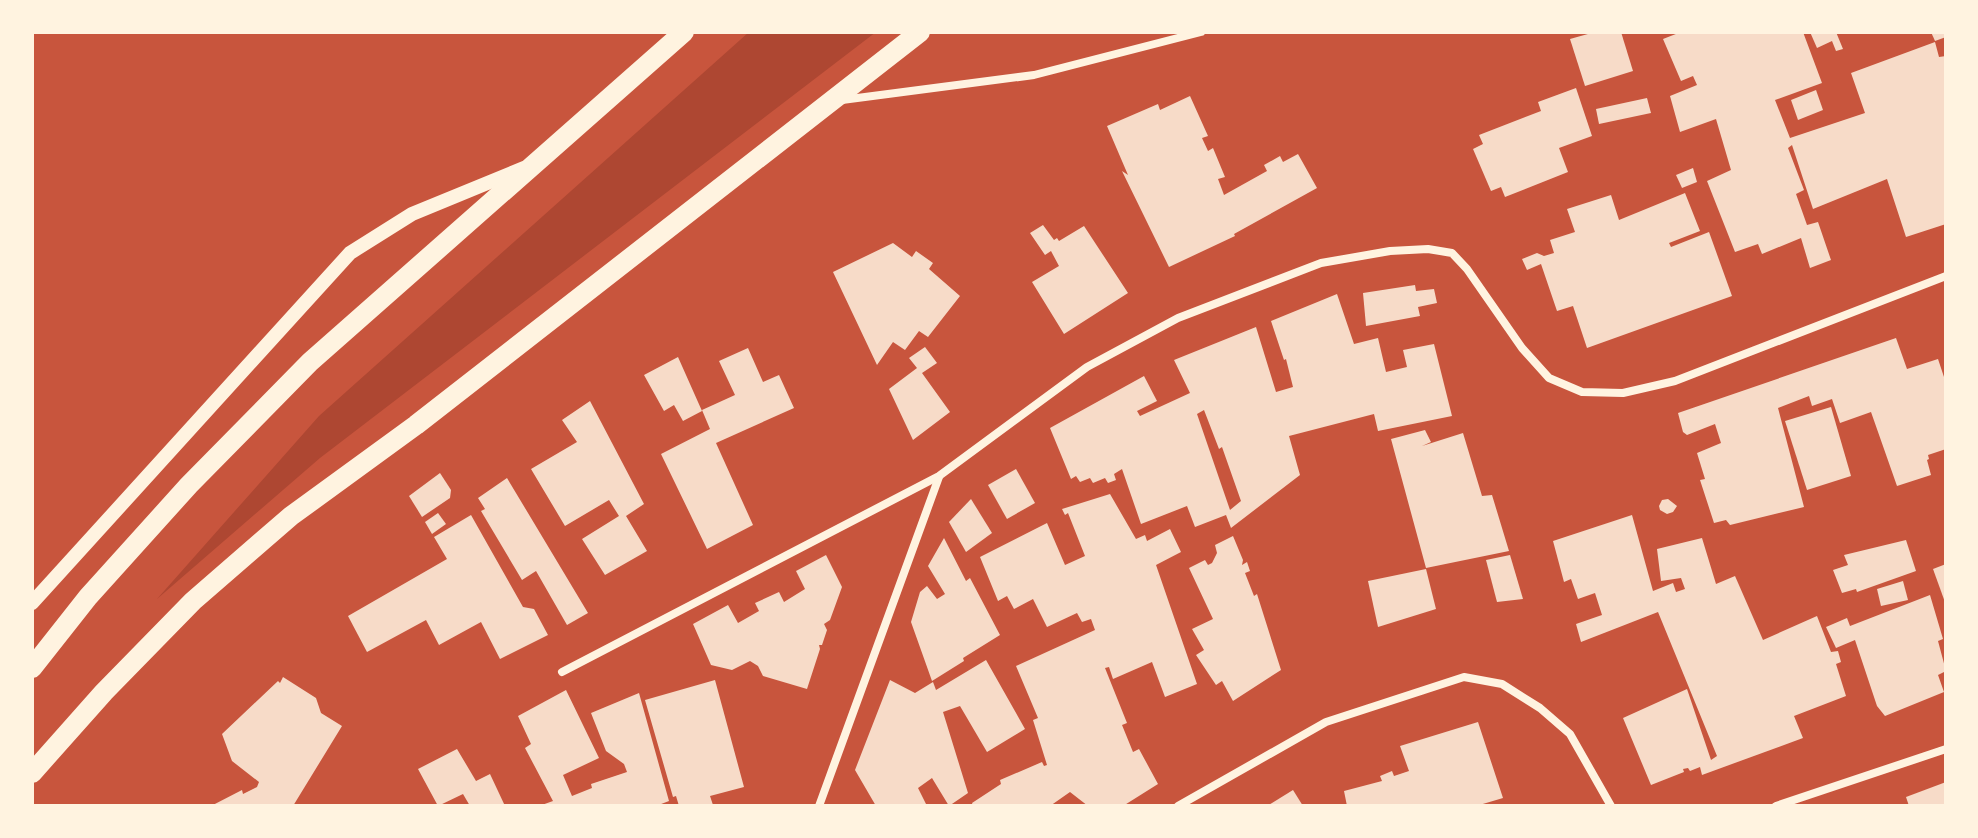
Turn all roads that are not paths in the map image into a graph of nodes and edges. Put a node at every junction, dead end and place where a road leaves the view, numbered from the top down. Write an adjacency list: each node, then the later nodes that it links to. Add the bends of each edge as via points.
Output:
1 (684, 32): 5 (main road)
2 (920, 32): 4 (main road)
3 (1201, 32): 4 (street, via 1034,75)
4 (829, 101): 12 (main road, via 416,425 291,516 193,601)
5 (531, 164): 8 (street, via 412,214 350,253); 9 (main road, via 299,373 189,485)
6 (1946, 276): 7 (street, via 1675,381 1623,393 1582,392 1549,378 1452,253 1415,249 1321,263 1178,318 1087,367)
7 (939, 476): 10 (street); 13 (street)
8 (32, 603)
9 (32, 668)
10 (562, 672)
11 (1946, 749): 16 (street)
12 (32, 773)
13 (819, 806)
14 (1178, 806): 15 (street, via 1326,722 1464,677 1502,684 1570,734)
15 (1611, 806)
16 (1776, 806)

